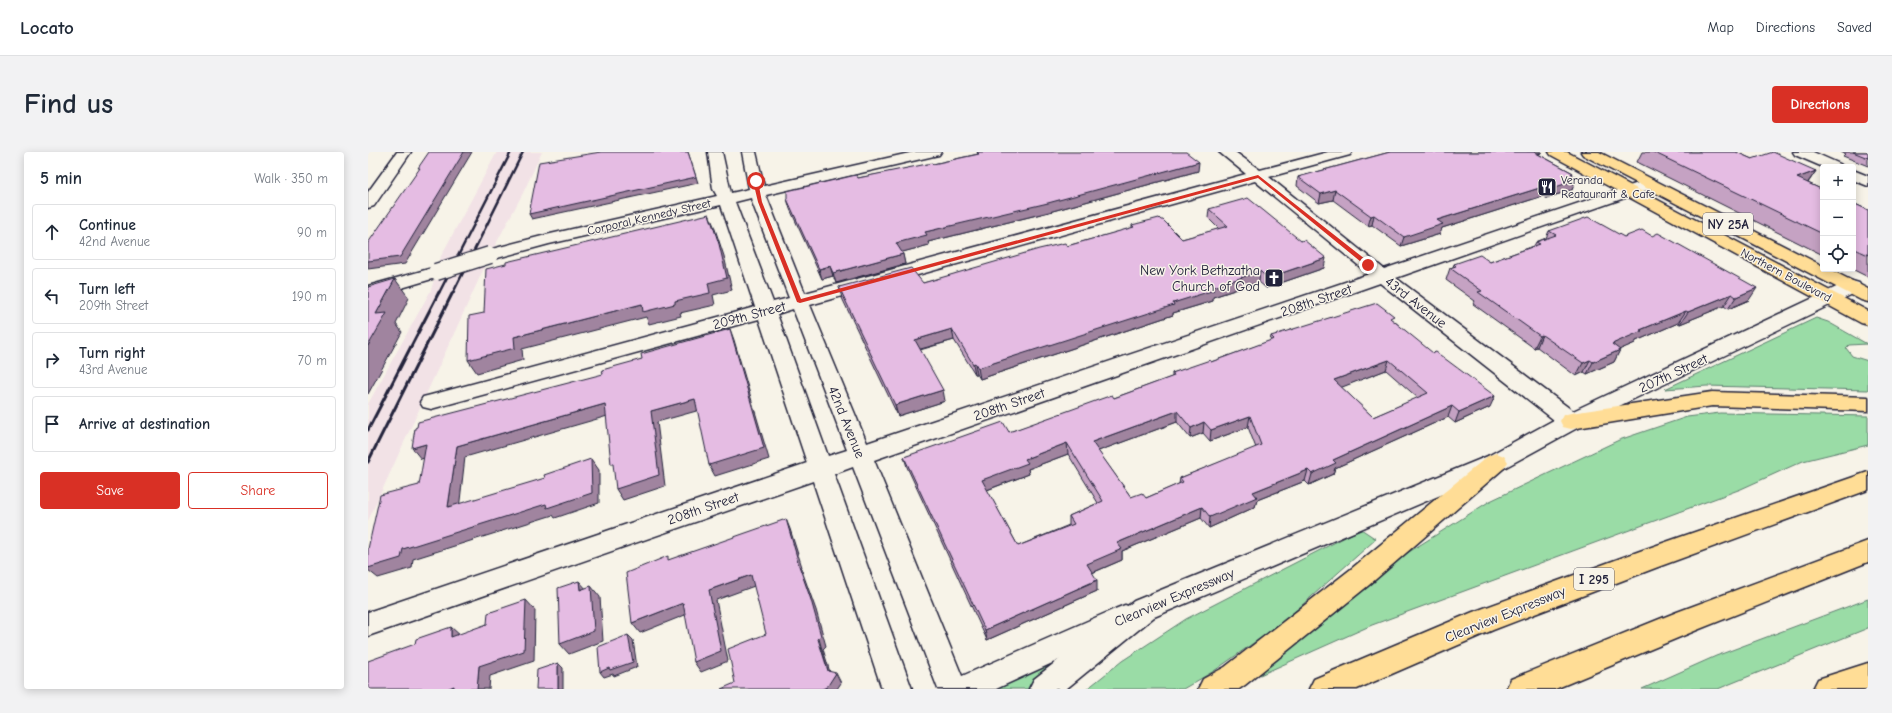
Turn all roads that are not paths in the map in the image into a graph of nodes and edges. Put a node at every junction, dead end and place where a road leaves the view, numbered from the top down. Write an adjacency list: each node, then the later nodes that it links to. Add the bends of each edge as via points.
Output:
1 (404, 152): 17 (street)
2 (715, 152): 18 (street)
3 (749, 152): 16 (street, 42nd Avenue)
4 (934, 152): 16 (street, Corporal Kennedy Street)
5 (1226, 152): 11 (street, 43rd Avenue)
6 (1345, 152): 11 (street, 209th Street)
7 (1556, 152): 15 (main road, Northern Boulevard)
8 (1588, 152): 14 (main road, Northern Boulevard / NY 25A)
9 (1800, 152): 10 (street)
10 (1828, 164)
11 (1258, 176): 19 (street, 43rd Avenue); 23 (street, 209th Street)
12 (1856, 176): 13 (street)
13 (1868, 181)
14 (1650, 184): 15 (street, 208th Street); 21 (main road, Northern Boulevard / NY 25A)
15 (1629, 191): 19 (street, 208th Street); 22 (main road, Northern Boulevard)
16 (757, 192): 18 (street, Corporal Kennedy Street); 23 (street, 42nd Avenue)
17 (370, 198)
18 (725, 200): 20 (street, Corporal Kennedy Street, bridge, via 546,240); 24 (street, via 731,209)
19 (1383, 277): 28 (street, 43rd Avenue); 29 (street, 208th Street)
20 (368, 292)
21 (1860, 292): 22 (street, 207th Street)
22 (1829, 299): 25 (main road, Northern Boulevard); 28 (street, 207th Street)
23 (800, 302): 24 (street, 209th Street); 29 (street, 42nd Avenue)
24 (766, 311): 26 (street, 209th Street); 31 (street)
25 (1868, 320)
26 (431, 402)
27 (1868, 404): 28 (main road, via 1712,399)
28 (1571, 421): 30 (street, 207th Street)
29 (860, 454): 31 (street, 208th Street); 39 (street, 42nd Avenue)
30 (1496, 462): 34 (street, Clearview Expressway); 42 (main road, via 1360,577 1235,676)
31 (821, 468): 35 (street, 208th Street); 38 (street)
32 (1868, 480): 43 (main road, Clearview Expressway / I 295, via 1483,621)
33 (1868, 551): 44 (main road, via 1687,620)
34 (1144, 609): 40 (street, Clearview Expressway); 41 (street)
35 (368, 624)
36 (1868, 676): 45 (main road)
37 (1868, 681): 46 (street)
38 (897, 689)
39 (953, 689)
40 (965, 689)
41 (1044, 689)
42 (1213, 689)
43 (1324, 689)
44 (1521, 689)
45 (1828, 689)
46 (1854, 689)

